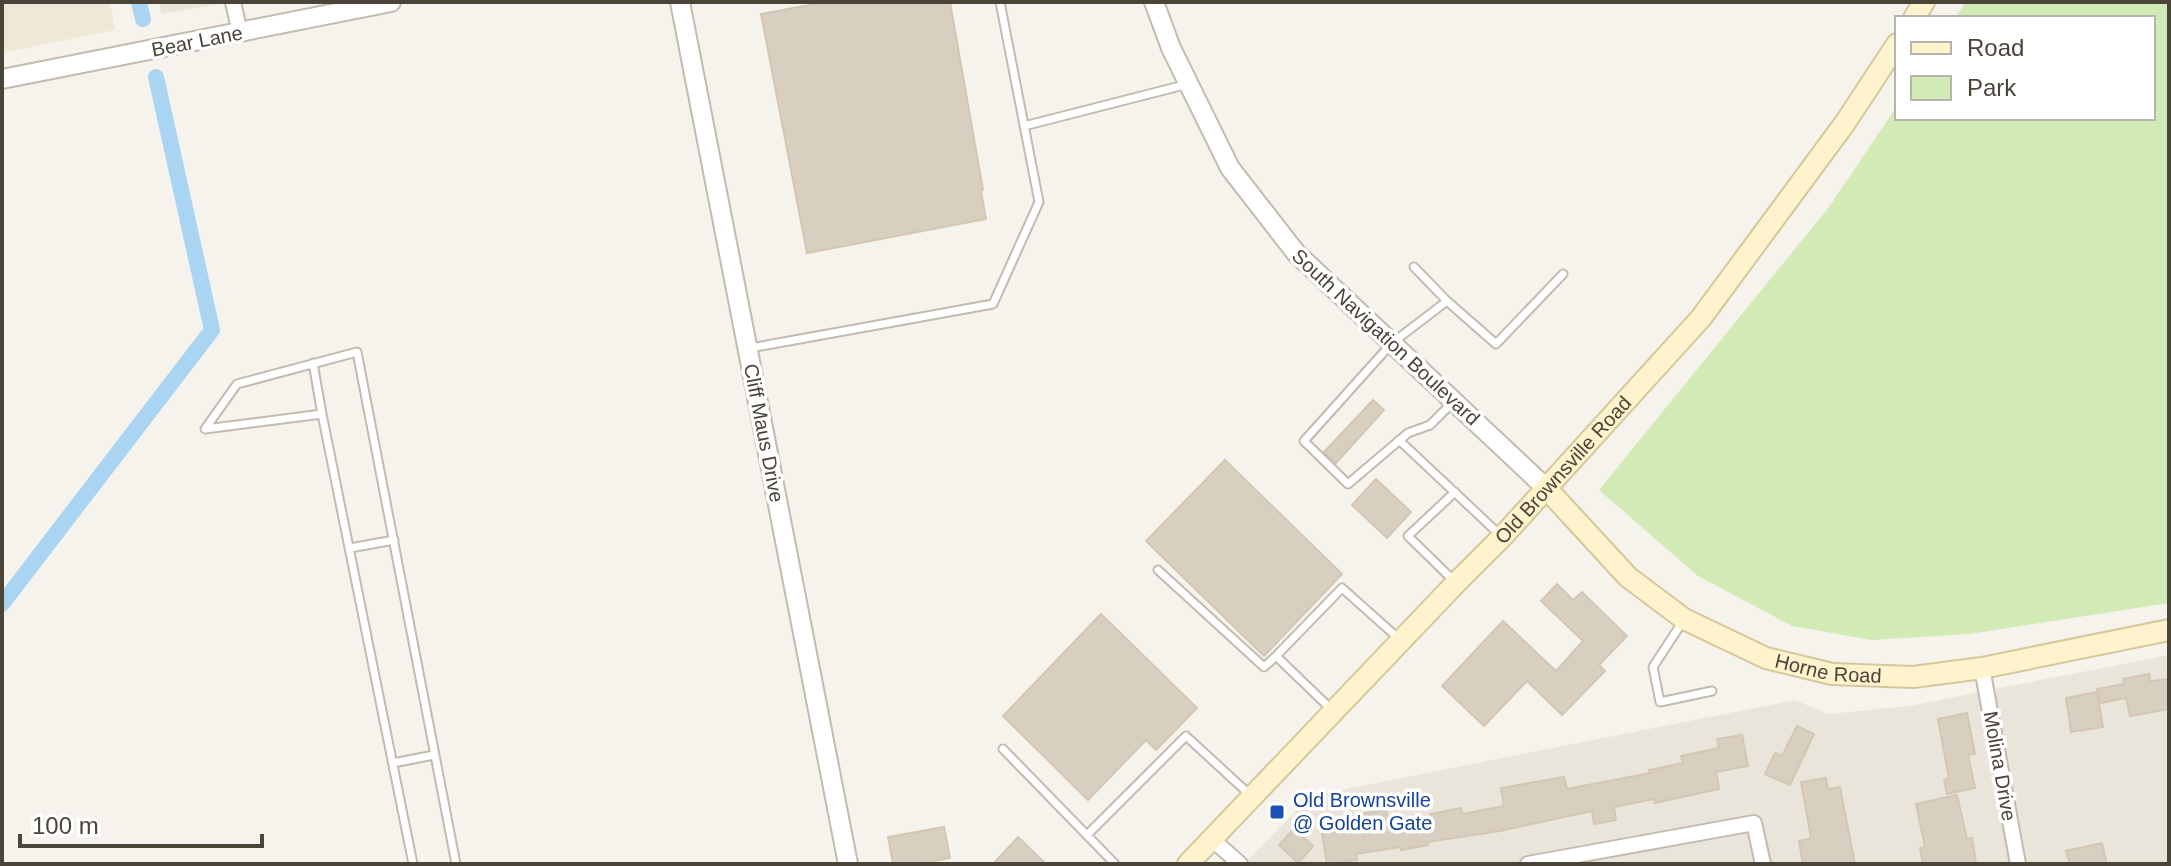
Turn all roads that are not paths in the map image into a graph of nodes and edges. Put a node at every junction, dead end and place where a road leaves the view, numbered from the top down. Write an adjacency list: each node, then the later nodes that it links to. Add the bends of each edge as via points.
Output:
1 (233, 2): 6 (street)
2 (391, 2): 6 (street, Bear Lane)
3 (680, 2): 15 (street, Cliff Maus Drive)
4 (1000, 2): 10 (lane)
5 (1154, 2): 9 (street, South Navigation Boulevard)
6 (240, 33): 8 (street, Bear Lane)
7 (1895, 47): 20 (main road, Old Brownsville Road, via 1701,318)
8 (2, 79)
9 (1189, 84): 10 (lane); 14 (street, South Navigation Boulevard, via 1230,168 1296,253)
10 (1024, 126): 15 (lane, via 1039,202 993,304)
11 (1414, 267): 13 (lane)
12 (1563, 274): 13 (lane, via 1496,344)
13 (1447, 301): 14 (lane)
14 (1392, 343): 17 (street, South Navigation Boulevard); 19 (lane, via 1304,441 1348,484)
15 (748, 348): 43 (street, Cliff Maus Drive)
16 (313, 363): 18 (lane); 18 (lane, via 237,384 205,429); 23 (lane, via 357,352)
17 (1455, 401): 19 (lane, via 1430,425); 20 (street, South Navigation Boulevard)
18 (322, 414): 24 (lane)
19 (1399, 440): 21 (lane)
20 (1547, 489): 22 (main road, Old Brownsville Road); 27 (main road, Horne Road, via 1628,577)
21 (1455, 492): 22 (lane); 26 (lane, via 1408,536)
22 (1502, 537): 26 (main road, Old Brownsville Road)
23 (394, 540): 24 (lane); 35 (lane)
24 (350, 548): 36 (lane)
25 (1158, 570): 30 (lane, via 1264,667)
26 (1456, 583): 29 (main road, Old Brownsville Road)
27 (1684, 619): 31 (main road, Horne Road, via 1766,658 1832,674 1913,677); 32 (lane, via 1653,667 1660,702)
28 (2169, 630): 31 (main road, Horne Road)
29 (1401, 640): 30 (lane, via 1342,588); 33 (main road, Old Brownsville Road)
30 (1276, 656): 33 (lane)
31 (1982, 668): 49 (street, Molina Drive)
32 (1712, 691)
33 (1333, 711): 37 (main road, Old Brownsville Road)
34 (1003, 749): 38 (lane)
35 (434, 755): 36 (lane); 42 (lane)
36 (393, 763): 41 (lane)
37 (1252, 796): 38 (lane, via 1186,736); 39 (main road, Old Brownsville Road)
38 (1087, 835): 44 (lane)
39 (1212, 839): 45 (main road, Old Brownsville Road); 46 (street)
40 (1547, 862): 47 (street); 48 (street, via 1754,823)
41 (413, 864)
42 (456, 864)
43 (848, 864)
44 (1115, 864)
45 (1188, 864)
46 (1240, 864)
47 (1528, 864)
48 (1763, 864)
49 (2018, 864)

